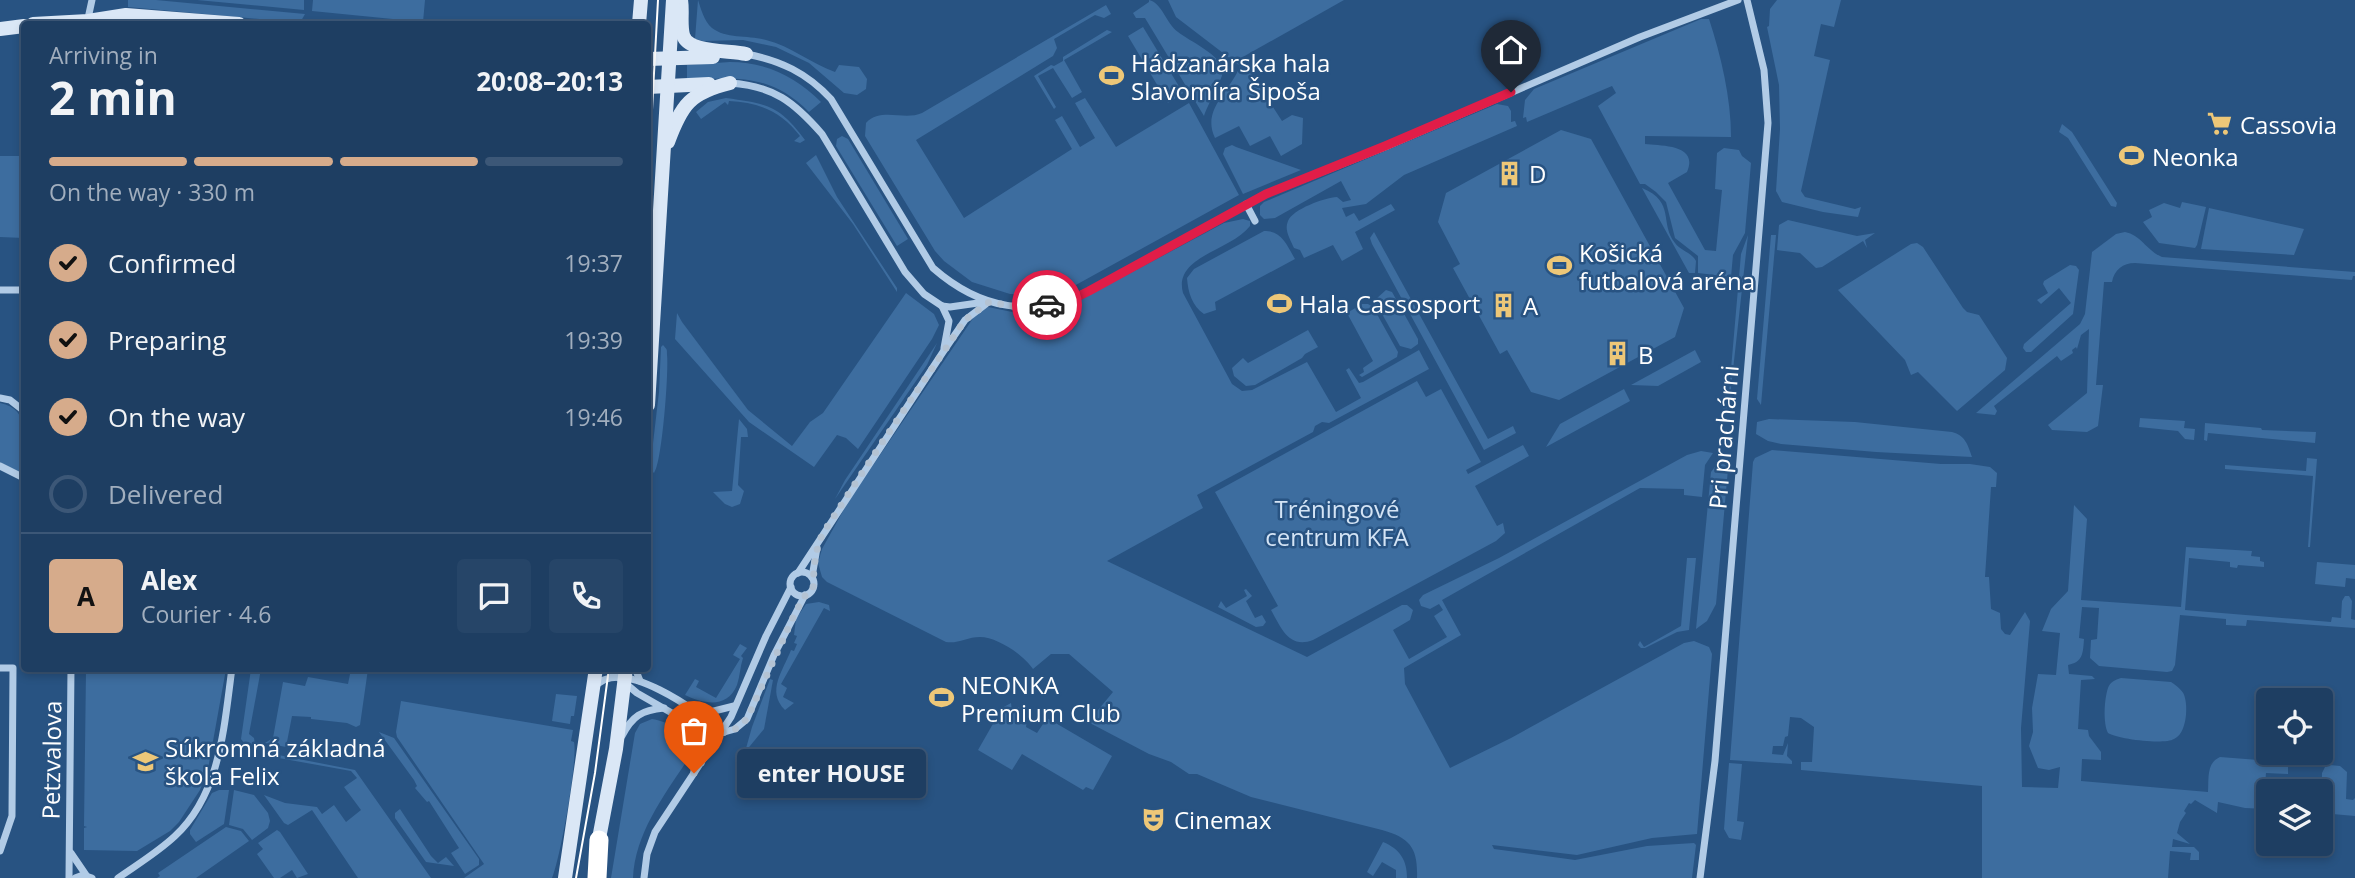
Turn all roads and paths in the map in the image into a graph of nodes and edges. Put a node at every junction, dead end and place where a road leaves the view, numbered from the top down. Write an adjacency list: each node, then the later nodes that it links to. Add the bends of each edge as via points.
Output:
1 (92, 0): 7 (street)
2 (673, 0): 15 (street)
3 (681, 0): 13 (street, via 684,36 691,46)
4 (1738, 0): 20 (street)
5 (1747, 0): 69 (street, Pri prachárni, via 1764,70 1768,122 1716,750)
6 (641, 4): 10 (street)
7 (89, 21)
8 (98, 21): 9 (street, via 126,15)
9 (201, 21)
10 (633, 21)
11 (21, 26): 12 (street)
12 (0, 29)
13 (746, 54): 15 (street); 22 (street, via 796,70 831,99 929,264)
14 (651, 59): 15 (street)
15 (668, 59): 18 (street)
16 (730, 83): 18 (street); 19 (street, via 705,90 686,103); 27 (street, via 774,92 808,119 822,134 910,279)
17 (651, 87): 18 (street)
18 (666, 87): 19 (street)
19 (663, 156): 30 (street)
20 (1246, 204): 21 (street); 25 (street, via 1071,300 1038,307)
21 (1255, 221)
22 (957, 287): 25 (street); 26 (street)
23 (0, 290): 24 (street)
24 (21, 290)
25 (989, 302): 26 (street); 28 (street)
26 (967, 304): 27 (street); 28 (street)
27 (942, 306): 29 (street, via 949,321)
28 (965, 320): 29 (street)
29 (943, 352): 35 (street)
30 (651, 355)
31 (0, 398): 32 (street)
32 (21, 409)
33 (0, 466): 34 (street)
34 (21, 476)
35 (818, 544): 36 (street); 37 (street)
36 (798, 573): 37 (street); 38 (street, via 791,579)
37 (812, 577): 39 (street, via 813,588)
38 (791, 587): 39 (street); 49 (street)
39 (805, 596): 53 (street, via 747,719)
40 (0, 668): 41 (street)
41 (13, 668): 42 (street); 58 (street, via 12,816)
42 (21, 668)
43 (71, 672): 59 (street, Petzvalova)
44 (231, 672): 63 (street, via 220,749 202,801 177,834)
45 (595, 672): 48 (street)
46 (625, 675): 47 (street); 47 (street); 48 (street, via 602,680); 50 (street); 55 (street)
47 (640, 681): 51 (street)
48 (593, 689): 54 (street)
49 (734, 706): 51 (street); 53 (street)
50 (664, 708): 52 (street); 55 (street, via 646,710 632,719)
51 (702, 715): 53 (street)
52 (684, 720): 53 (street); 56 (street, via 697,741)
53 (722, 733): 56 (street)
54 (586, 743): 64 (street); 65 (street)
55 (616, 749): 57 (street)
56 (694, 773): 68 (street, via 655,832)
57 (599, 840): 66 (street); 67 (highway)
58 (0, 850)
59 (70, 851): 60 (street, Petzvalova); 61 (street, Petzvalova)
60 (89, 877): 62 (street, Petzvalova)
61 (69, 878)
62 (75, 878)
63 (118, 878)
64 (558, 878)
65 (565, 878)
66 (592, 878)
67 (597, 878)
68 (644, 878)
69 (1700, 878)

